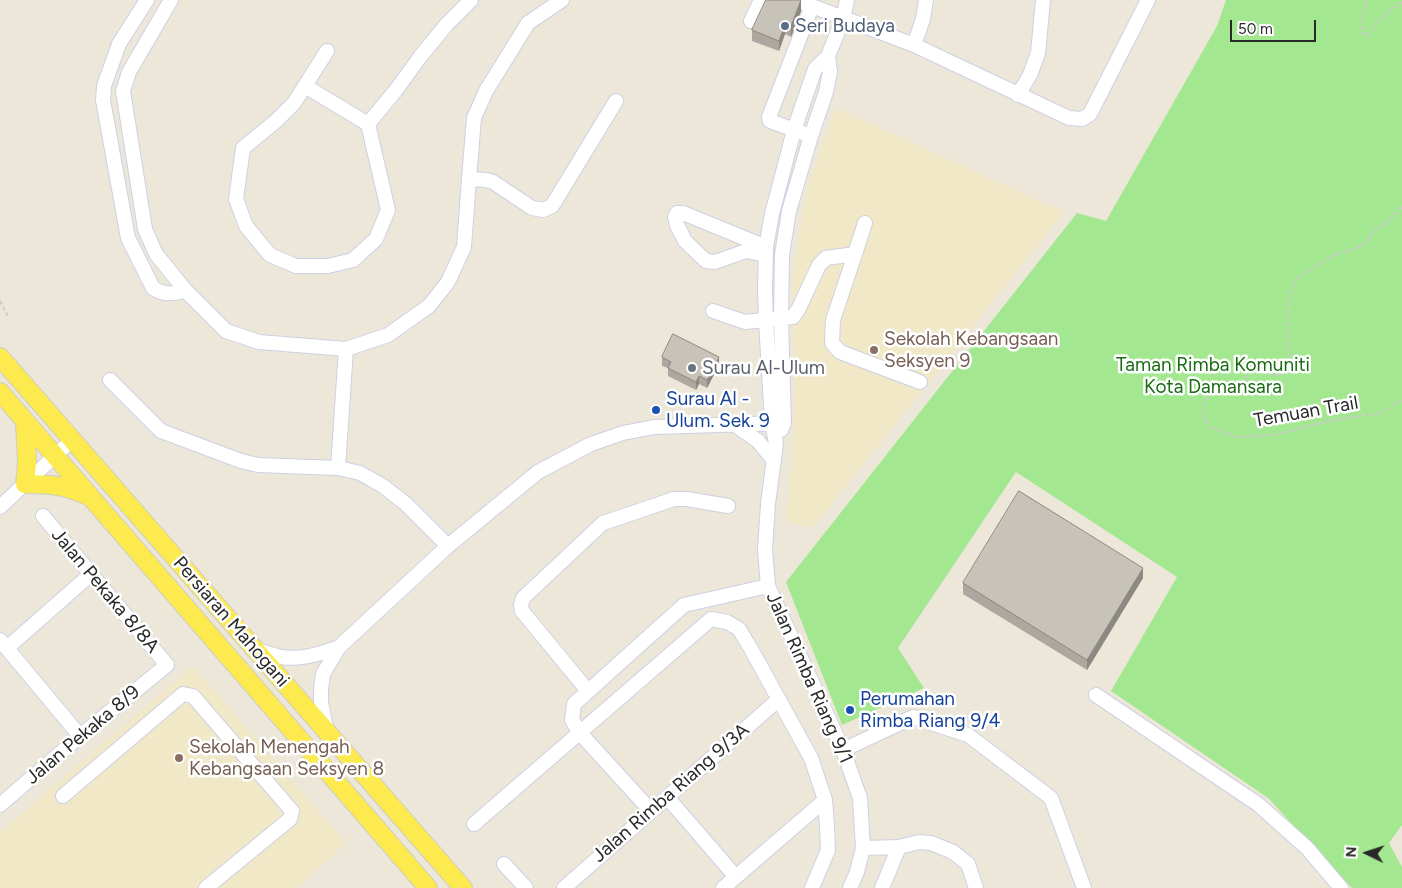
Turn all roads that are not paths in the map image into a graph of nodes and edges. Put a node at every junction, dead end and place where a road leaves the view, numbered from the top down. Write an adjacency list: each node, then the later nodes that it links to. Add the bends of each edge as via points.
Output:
1 (146, 0): 27 (street, via 119,44 104,86 103,100 128,238 153,288 164,294)
2 (171, 0): 27 (street, via 128,72 122,91 145,229 156,254)
3 (471, 0): 20 (street, via 420,56)
4 (562, 0): 23 (street, via 528,24 486,91 474,118)
5 (761, 0): 13 (street)
6 (796, 0): 11 (street)
7 (847, 0): 12 (street, Jalan Rimba Riang 9/1)
8 (926, 0): 14 (street)
9 (1043, 0): 18 (street, via 1038,53)
10 (1148, 0): 18 (street, via 1090,114 1082,119 1069,118)
11 (812, 6): 12 (street); 21 (street, via 769,117 774,124)
12 (843, 19): 14 (street); 16 (street, Jalan Rimba Riang 9/1)
13 (751, 20)
14 (914, 45): 18 (street)
15 (328, 51): 17 (street)
16 (828, 56): 21 (street, Jalan Rimba Riang 9/1, via 815,69); 22 (street, via 830,72 826,92)
17 (304, 86): 20 (street); 20 (street, via 276,121 243,148 236,199 246,226 270,254 296,266 328,266 352,260 376,239 388,210)
18 (1018, 95)
19 (616, 101): 23 (street, via 552,206 543,210 532,208 493,182)
20 (368, 124)
21 (794, 130): 22 (street); 25 (street, Jalan Rimba Riang 9/1)
22 (811, 136): 29 (street, via 789,211 782,255)
23 (468, 179): 31 (street, via 464,246 448,282 429,306 388,335)
24 (865, 223): 26 (street)
25 (766, 251): 25 (street, via 683,212 675,217 685,241 706,261 715,262 746,251); 30 (street, Jalan Rimba Riang 9/1)
26 (855, 254): 29 (street, via 826,258 819,265 799,308 792,317); 34 (street, via 833,320 832,343 840,352)
27 (186, 291): 31 (street, via 226,331 259,342)
28 (713, 311): 30 (street, via 745,322)
29 (781, 319): 30 (street); 38 (street)
30 (766, 321): 35 (street, Jalan Rimba Riang 9/1)
31 (346, 349): 43 (street)
32 (0, 357): 40 (main road, Persiaran Mahogani)
33 (110, 380): 43 (street, via 161,431 258,465)
34 (920, 382)
35 (770, 391): 38 (street, Jalan Rimba Riang 9/1); 39 (street, via 756,415)
36 (0, 392): 37 (main road, Persiaran Mahogani)
37 (26, 422): 41 (main road, Persiaran Mahogani); 44 (main road)
38 (778, 423): 39 (street); 42 (street, Jalan Rimba Riang 9/1)
39 (738, 424): 42 (street); 49 (street, via 654,427 591,444 538,472)
40 (72, 440): 41 (street); 54 (main road, Persiaran Mahogani)
41 (55, 456): 44 (street); 45 (main road, Persiaran Mahogani)
42 (774, 461): 51 (street, Jalan Rimba Riang 9/1, via 765,550)
43 (338, 468): 49 (street, via 360,473 383,486)
44 (25, 484): 45 (main road, via 59,485); 47 (street)
45 (90, 496): 74 (main road, Persiaran Mahogani)
46 (728, 506): 56 (street, via 674,499 603,523 523,598 522,611)
47 (0, 507)
48 (43, 516): 50 (street, Jalan Pekaka 8/8A)
49 (448, 546): 53 (street)
50 (91, 574): 52 (street); 55 (street, Jalan Pekaka 8/8A)
51 (768, 586): 56 (street, via 684,606); 62 (street, Jalan Rimba Riang 9/1)
52 (3, 644): 61 (street)
53 (339, 647): 54 (street, via 298,658 280,657); 59 (street, via 323,674 321,702)
54 (254, 649): 59 (main road, Persiaran Mahogani)
55 (167, 665): 61 (street, Jalan Pekaka 8/9)
56 (588, 691): 60 (street, via 574,704 572,720)
57 (1096, 696): 84 (street, via 1259,805 1307,848)
58 (778, 699): 60 (street, via 739,629 712,619); 64 (street, Jalan Rimba Riang 9/3A); 65 (street, via 811,758)
59 (327, 732): 75 (main road, Persiaran Mahogani)
60 (580, 733): 67 (street); 68 (street)
61 (80, 736): 66 (street, Jalan Pekaka 8/9)
62 (843, 750): 70 (street, Jalan Rimba Riang 9/1, via 860,798); 83 (street, via 913,717 968,735 1051,798)
63 (63, 796): 73 (street, via 183,694 193,696 292,811 290,819)
64 (667, 797): 67 (street, Jalan Rimba Riang 9/3A); 72 (street)
65 (825, 800): 72 (street); 79 (street, via 828,850)
66 (0, 805)
67 (651, 811): 77 (street, Jalan Rimba Riang 9/3A)
68 (474, 824)
69 (899, 847): 70 (street); 81 (street); 82 (street, via 918,842 931,843 953,852 968,864)
70 (863, 848): 80 (street, Jalan Rimba Riang 9/1)
71 (504, 864): 76 (street)
72 (736, 877): 78 (street)
73 (206, 888)
74 (428, 888)
75 (462, 888)
76 (526, 888)
77 (564, 888)
78 (724, 888)
79 (812, 888)
80 (850, 888)
81 (882, 888)
82 (976, 888)
83 (1084, 888)
84 (1342, 888)

